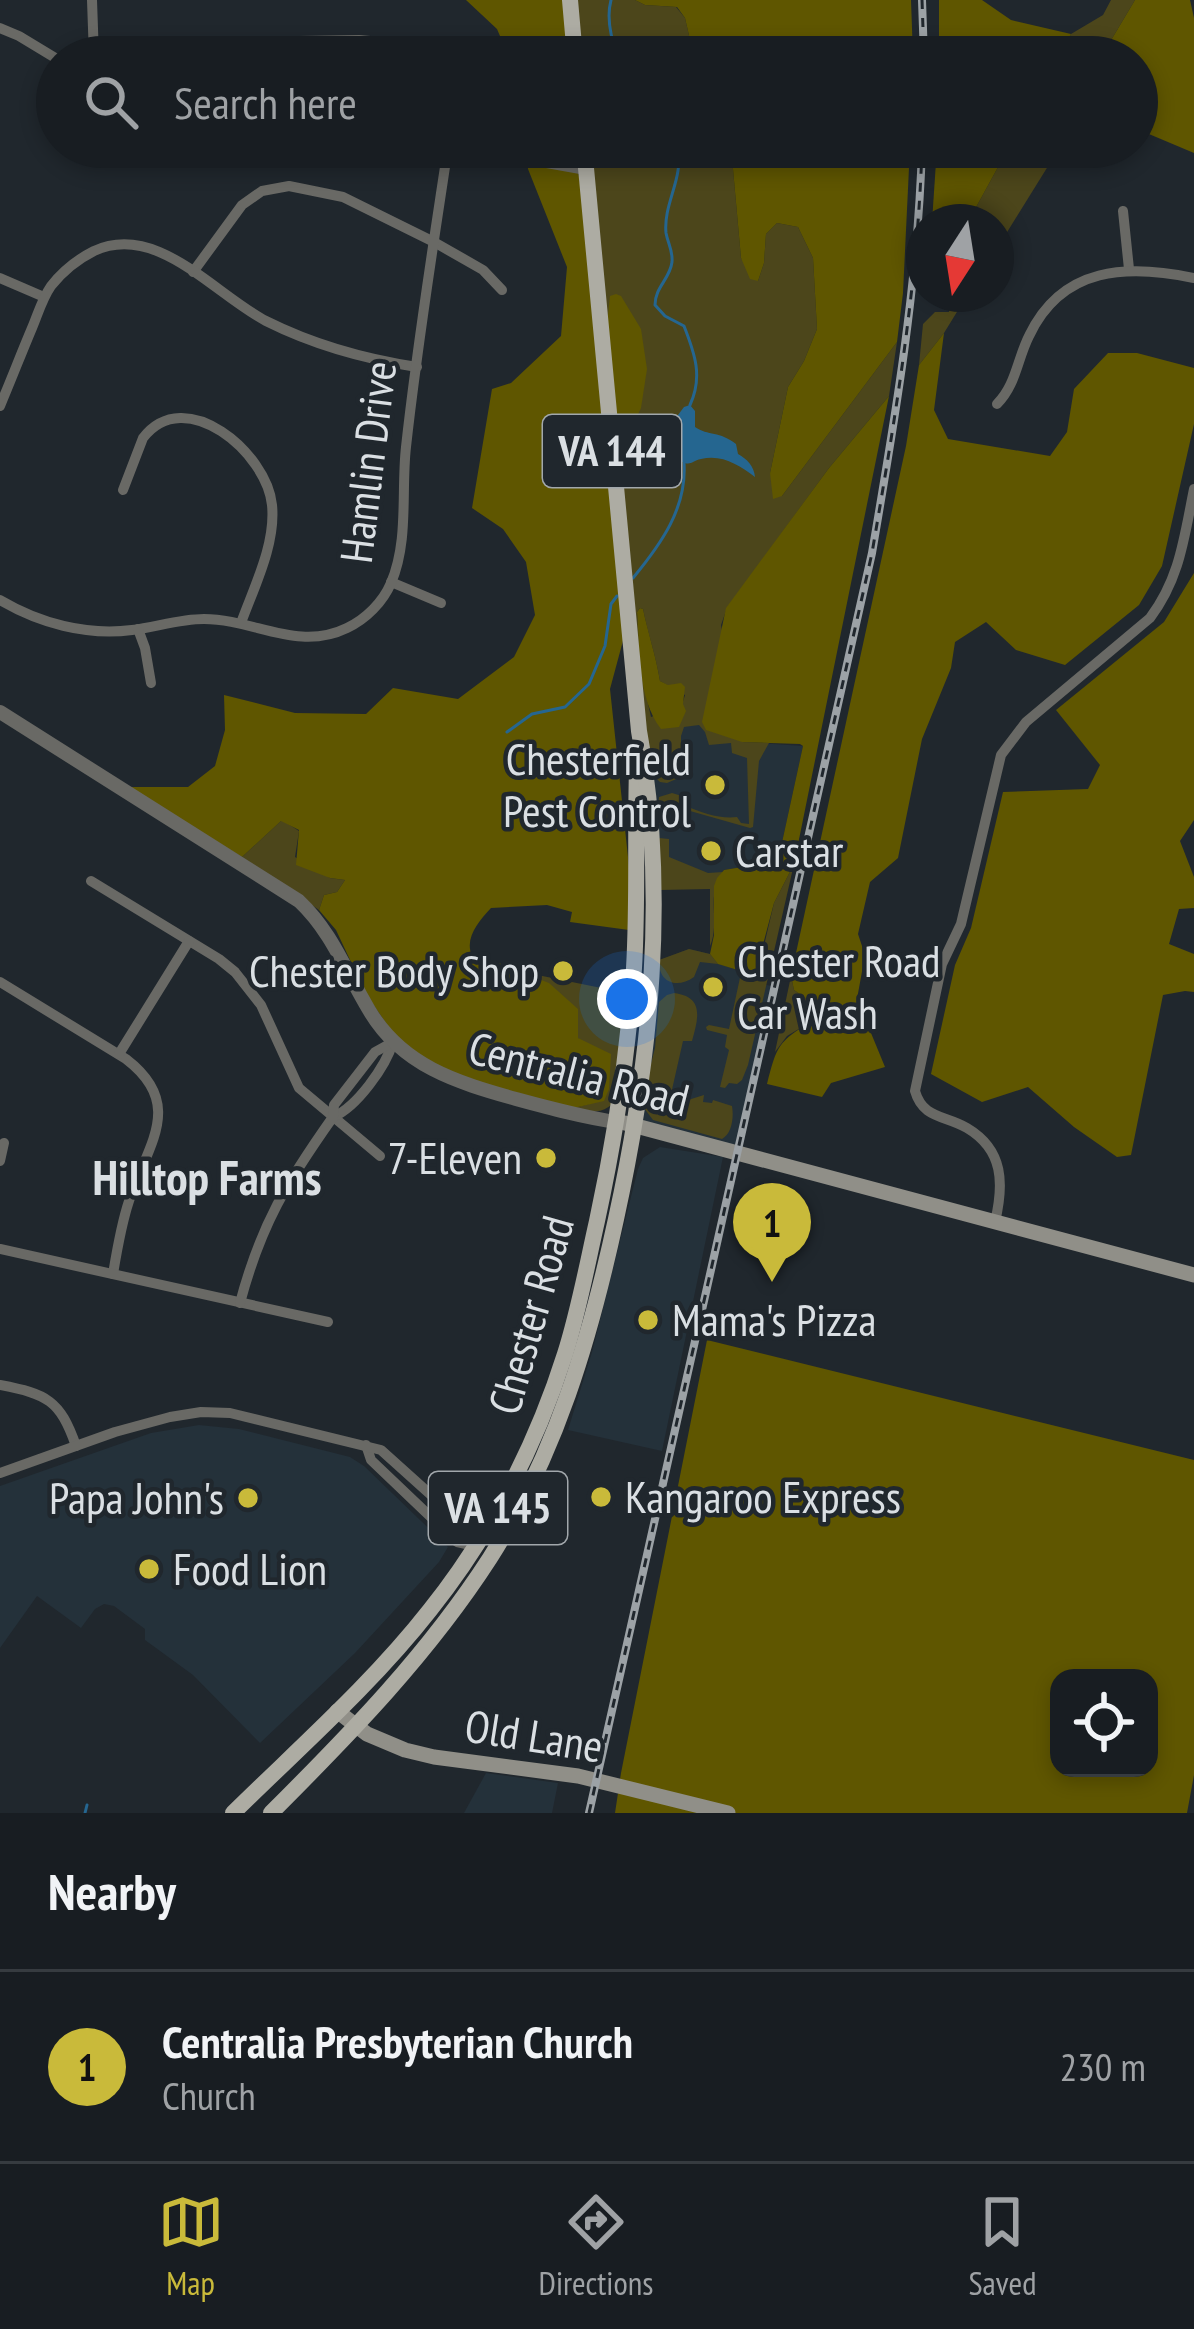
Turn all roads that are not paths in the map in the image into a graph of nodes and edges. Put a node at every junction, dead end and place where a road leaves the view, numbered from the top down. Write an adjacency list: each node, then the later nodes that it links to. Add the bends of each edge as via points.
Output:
1 (92, 0): 4 (street)
2 (570, 0): 5 (main road)
3 (0, 28): 6 (street)
4 (93, 36)
5 (573, 36)
6 (36, 46)
7 (445, 168): 11 (street, Hamlin Drive)
8 (575, 168): 9 (street)
9 (586, 170): 36 (main road, Chester Road / VA 144, via 639,731)
10 (1123, 211): 12 (street)
11 (434, 242): 13 (street, via 343,197 289,186 242,205); 16 (street); 18 (street, Hamlin Drive)
12 (1129, 269): 15 (street); 19 (street, via 1089,279 1056,301 1029,335)
13 (193, 272): 17 (street, via 146,246 111,245 76,262); 18 (street, via 282,329)
14 (0, 278): 17 (street)
15 (1194, 278)
16 (502, 290)
17 (44, 297): 20 (street)
18 (417, 367): 23 (street, Hamlin Drive)
19 (997, 404)
20 (0, 406)
21 (1194, 489): 40 (street, via 1161,603 1026,722 1001,755 961,924 942,964 915,1091 932,1115 987,1146 1002,1190)
22 (123, 490): 26 (street, via 143,438 165,421 208,424 244,448 262,473 273,512)
23 (392, 582): 25 (street); 26 (street, Hamlin Drive, via 371,610 334,633 291,637)
24 (0, 600): 27 (street, Hamlin Drive, via 72,628)
25 (441, 603)
26 (241, 623): 27 (street, Hamlin Drive, via 204,619)
27 (138, 629): 28 (street)
28 (151, 683)
29 (0, 712): 33 (street, Centralia Road, via 299,901 325,928)
30 (91, 881): 31 (street)
31 (189, 941): 34 (street); 35 (street, via 248,987 299,1088)
32 (0, 982): 34 (street)
33 (393, 1042): 35 (street, via 375,1052 334,1105); 36 (street, Centralia Road, via 458,1083)
34 (119, 1054): 42 (street, via 150,1082 159,1111)
35 (334, 1117): 38 (street); 44 (street, via 268,1219)
36 (625, 1123): 40 (main road, Centralia Road); 49 (main road, Chester Road / VA 145, via 566,1352)
37 (4, 1143): 39 (street)
38 (380, 1156)
39 (0, 1161)
40 (995, 1222): 43 (main road, Centralia Road)
41 (0, 1249): 42 (street)
42 (113, 1274): 44 (street)
43 (1194, 1275)
44 (240, 1303): 45 (street)
45 (328, 1322)
46 (0, 1385): 47 (street, via 51,1400)
47 (76, 1446): 48 (street); 49 (street, via 201,1412 367,1445 371,1460 457,1542)
48 (0, 1473)
49 (483, 1552): 50 (main road, Chester Road / VA 145); 51 (main road, Chester Road / VA 145, via 433,1639)
50 (337, 1711): 51 (main road, Old Lane); 52 (main road, Chester Road / VA 145)
51 (357, 1727): 53 (main road, Chester Road / VA 145); 54 (main road, Old Lane, via 418,1753 578,1776)
52 (233, 1813)
53 (271, 1813)
54 (728, 1813)

